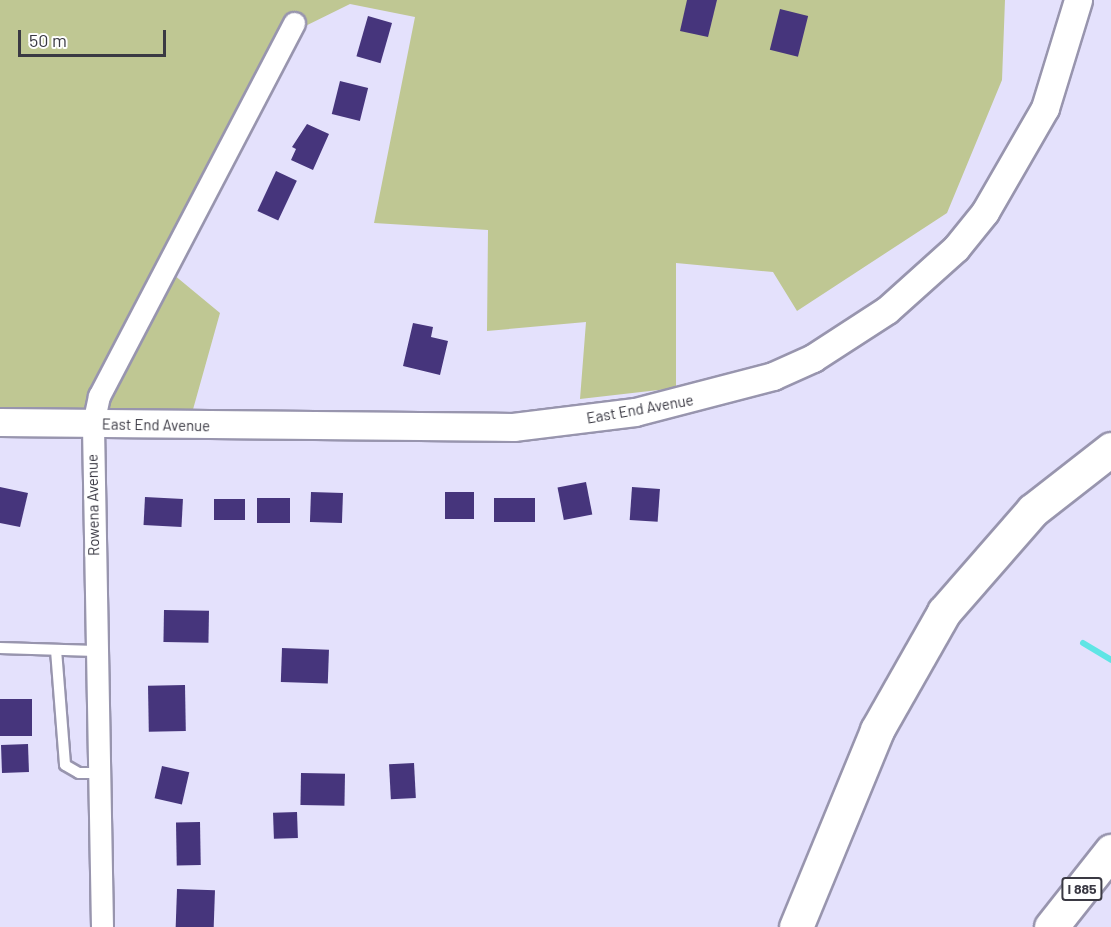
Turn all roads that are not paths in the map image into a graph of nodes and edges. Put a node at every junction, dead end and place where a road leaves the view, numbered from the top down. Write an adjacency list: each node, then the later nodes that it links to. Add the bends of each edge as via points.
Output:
1 (1078, 0): 4 (street, East End Avenue, via 1045,108 985,212 956,248 887,310 773,376 635,412 513,427)
2 (294, 23): 4 (street, Rowena Avenue, via 99,396)
3 (0, 422): 4 (street, East End Avenue)
4 (93, 424): 8 (street, Rowena Avenue)
5 (1111, 449): 12 (highway, via 1033,510 944,612 877,730)
6 (0, 648): 7 (lane)
7 (56, 650): 8 (lane); 9 (lane, via 65,765 79,773)
8 (96, 651): 9 (street, Rowena Avenue)
9 (98, 773): 11 (street, Rowena Avenue)
10 (1111, 851): 13 (highway, I 885)
11 (102, 927)
12 (796, 927)
13 (1052, 927)

